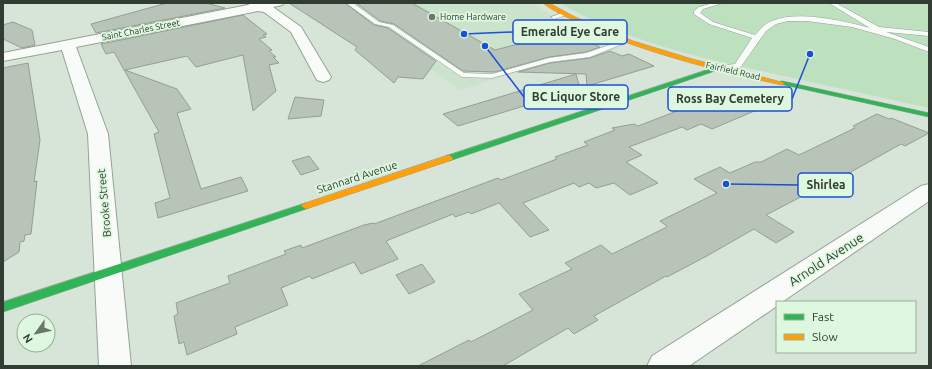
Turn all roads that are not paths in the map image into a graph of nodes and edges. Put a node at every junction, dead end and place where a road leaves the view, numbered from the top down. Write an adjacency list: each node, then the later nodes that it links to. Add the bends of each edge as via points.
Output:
1 (236, 3): 7 (street)
2 (278, 3): 7 (street, Saint Charles Street)
3 (350, 3): 13 (lane, via 378,23 391,26 462,75 492,76 549,60 587,55)
4 (546, 3): 8 (street, Fairfield Road)
5 (720, 3): 12 (lane, via 700,8 697,14 712,23)
6 (832, 3): 10 (lane)
7 (259, 7): 14 (street, Saint Charles Street); 18 (street, via 268,9 296,30)
8 (564, 14): 9 (lane); 13 (street, Fairfield Road)
9 (554, 17)
10 (875, 30): 11 (lane); 12 (lane, via 834,22 796,19 774,22); 15 (lane)
11 (929, 34)
12 (758, 38): 17 (lane, via 737,66)
13 (627, 41): 17 (street, Fairfield Road)
14 (68, 44): 16 (street, Saint Charles Street); 21 (street, Brooke Street, via 98,134)
15 (929, 50)
16 (3, 57)
17 (719, 68): 19 (street, Fairfield Road); 21 (street, Stannard Avenue)
18 (323, 77)
19 (929, 115)
20 (929, 191): 24 (street, Arnold Avenue)
21 (109, 272): 22 (street, Stannard Avenue); 23 (street, Brooke Street)
22 (3, 307)
23 (115, 366)
24 (663, 366)

